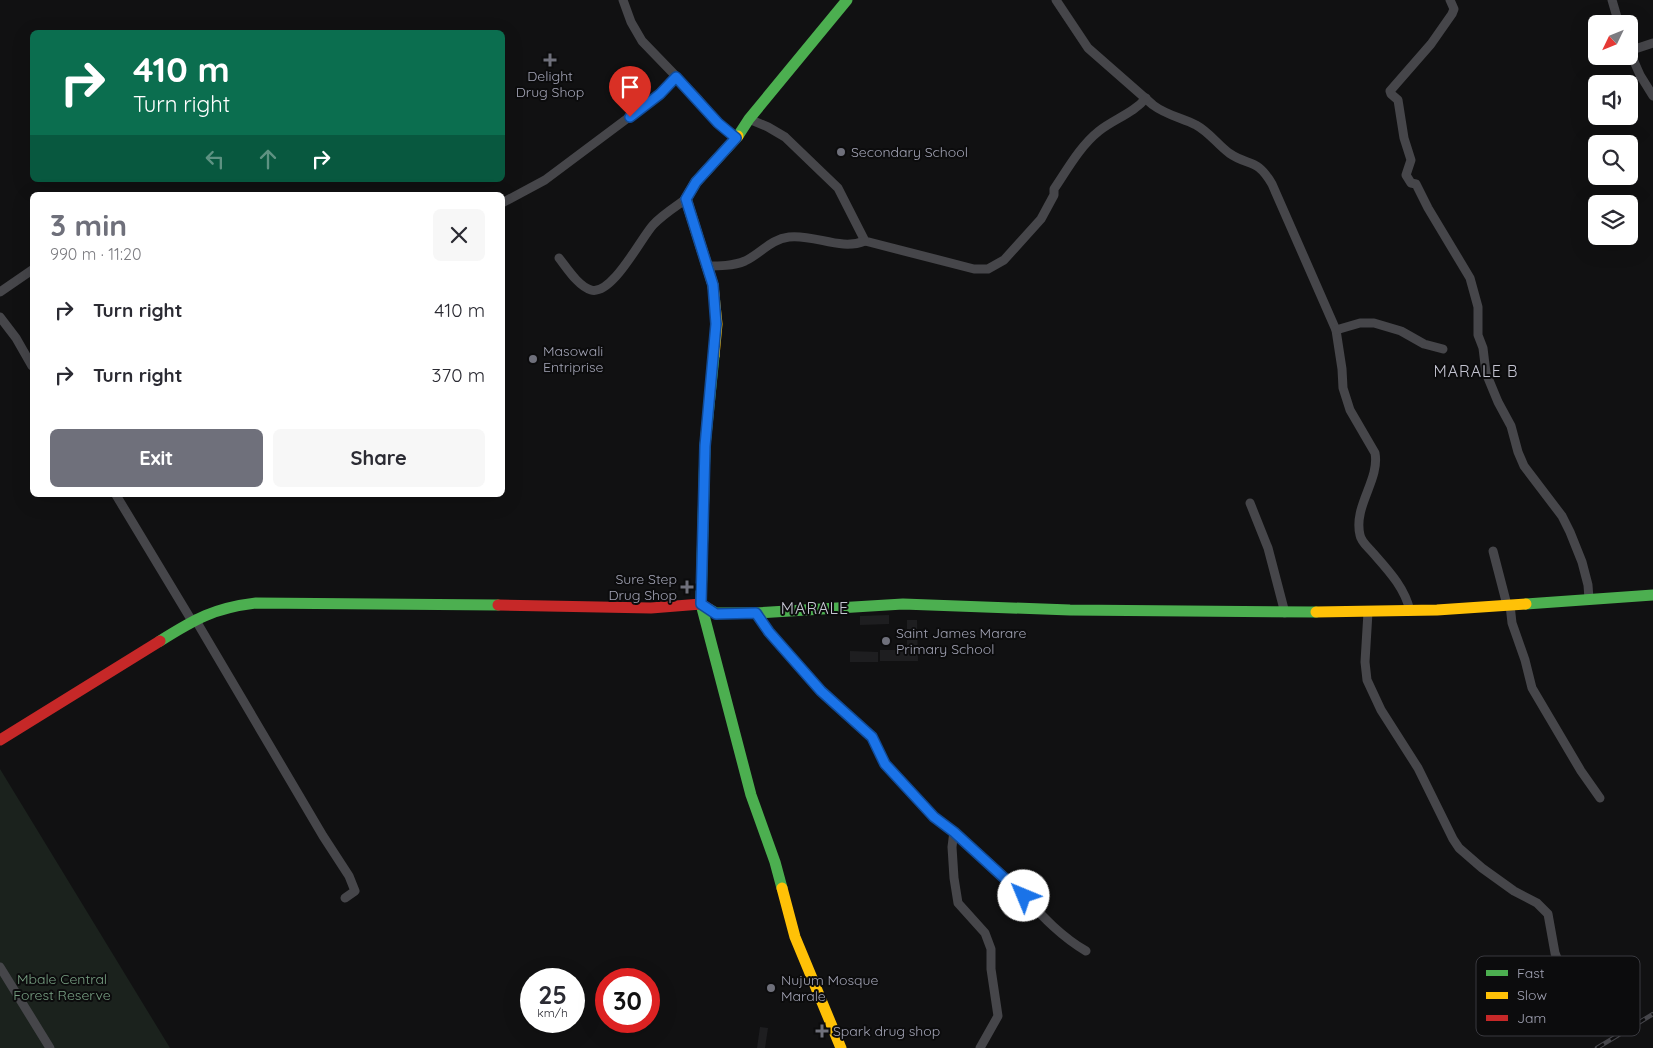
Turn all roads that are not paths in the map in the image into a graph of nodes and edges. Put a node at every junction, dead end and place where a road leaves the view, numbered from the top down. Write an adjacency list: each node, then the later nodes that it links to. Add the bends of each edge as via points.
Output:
1 (623, 0): 10 (street, via 642,41)
2 (847, 0): 13 (street)
3 (1056, 0): 12 (street, via 1088,48)
4 (1450, 0): 30 (street, via 1454,8 1452,14 1390,91 1398,100 1411,160 1406,175 1411,183 1416,184 1470,278 1478,307 1478,335 1486,373 1511,426 1524,466 1562,516 1570,532 1582,562)
5 (1612, 0): 6 (street)
6 (1616, 15)
7 (1653, 43): 8 (street)
8 (1638, 48)
9 (1635, 65): 11 (street)
10 (676, 77): 14 (street); 16 (street, via 660,94 545,180)
11 (1653, 96)
12 (1146, 98): 17 (street, via 1136,108 1098,131 1089,141 1054,189 1041,219 994,267 974,269); 23 (street, via 1158,109 1205,130 1228,153 1264,171)
13 (749, 119): 14 (street); 17 (street, via 785,137 838,188)
14 (736, 138): 15 (street, via 696,182)
15 (686, 199): 18 (street, via 655,223 625,266 603,288 591,290 583,285); 19 (street)
16 (505, 201)
17 (865, 241): 19 (street, via 842,245 820,239 788,237 739,263)
18 (559, 258)
19 (706, 266): 31 (street, via 713,285 716,324 705,446)
20 (30, 271): 21 (street)
21 (0, 292)
22 (0, 317): 25 (street)
23 (1336, 330): 24 (street, via 1374,323); 33 (street, via 1346,398 1354,418 1373,447 1376,459 1361,510 1360,535 1402,589)
24 (1442, 349)
25 (30, 362)
26 (117, 497): 37 (street)
27 (1250, 502): 36 (street, via 1268,548)
28 (1494, 551): 32 (street)
29 (1653, 594): 30 (street)
30 (1589, 599): 32 (street)
31 (701, 604): 35 (street, via 716,614); 37 (street, via 651,608 256,603 211,611); 46 (street, via 751,796 775,862 795,937)
32 (1508, 605): 33 (street); 39 (street, via 1532,688)
33 (1410, 611): 34 (street)
34 (1368, 612): 36 (street); 43 (street, via 1366,680 1381,710 1418,768 1459,848 1548,914)
35 (756, 613): 36 (street, via 903,604); 40 (street, via 821,691 872,737 885,764 934,817)
36 (1285, 613)
37 (193, 620): 38 (street); 41 (street, via 349,876 355,891)
38 (0, 740)
39 (1600, 798)
40 (954, 832): 42 (street, via 1013,885 1055,929); 47 (street, via 952,847 958,903 985,933 990,949 998,1016)
41 (345, 898)
42 (1086, 951)
43 (1556, 956)
44 (0, 967): 45 (street)
45 (50, 1048)
46 (842, 1048)
47 (980, 1048)

